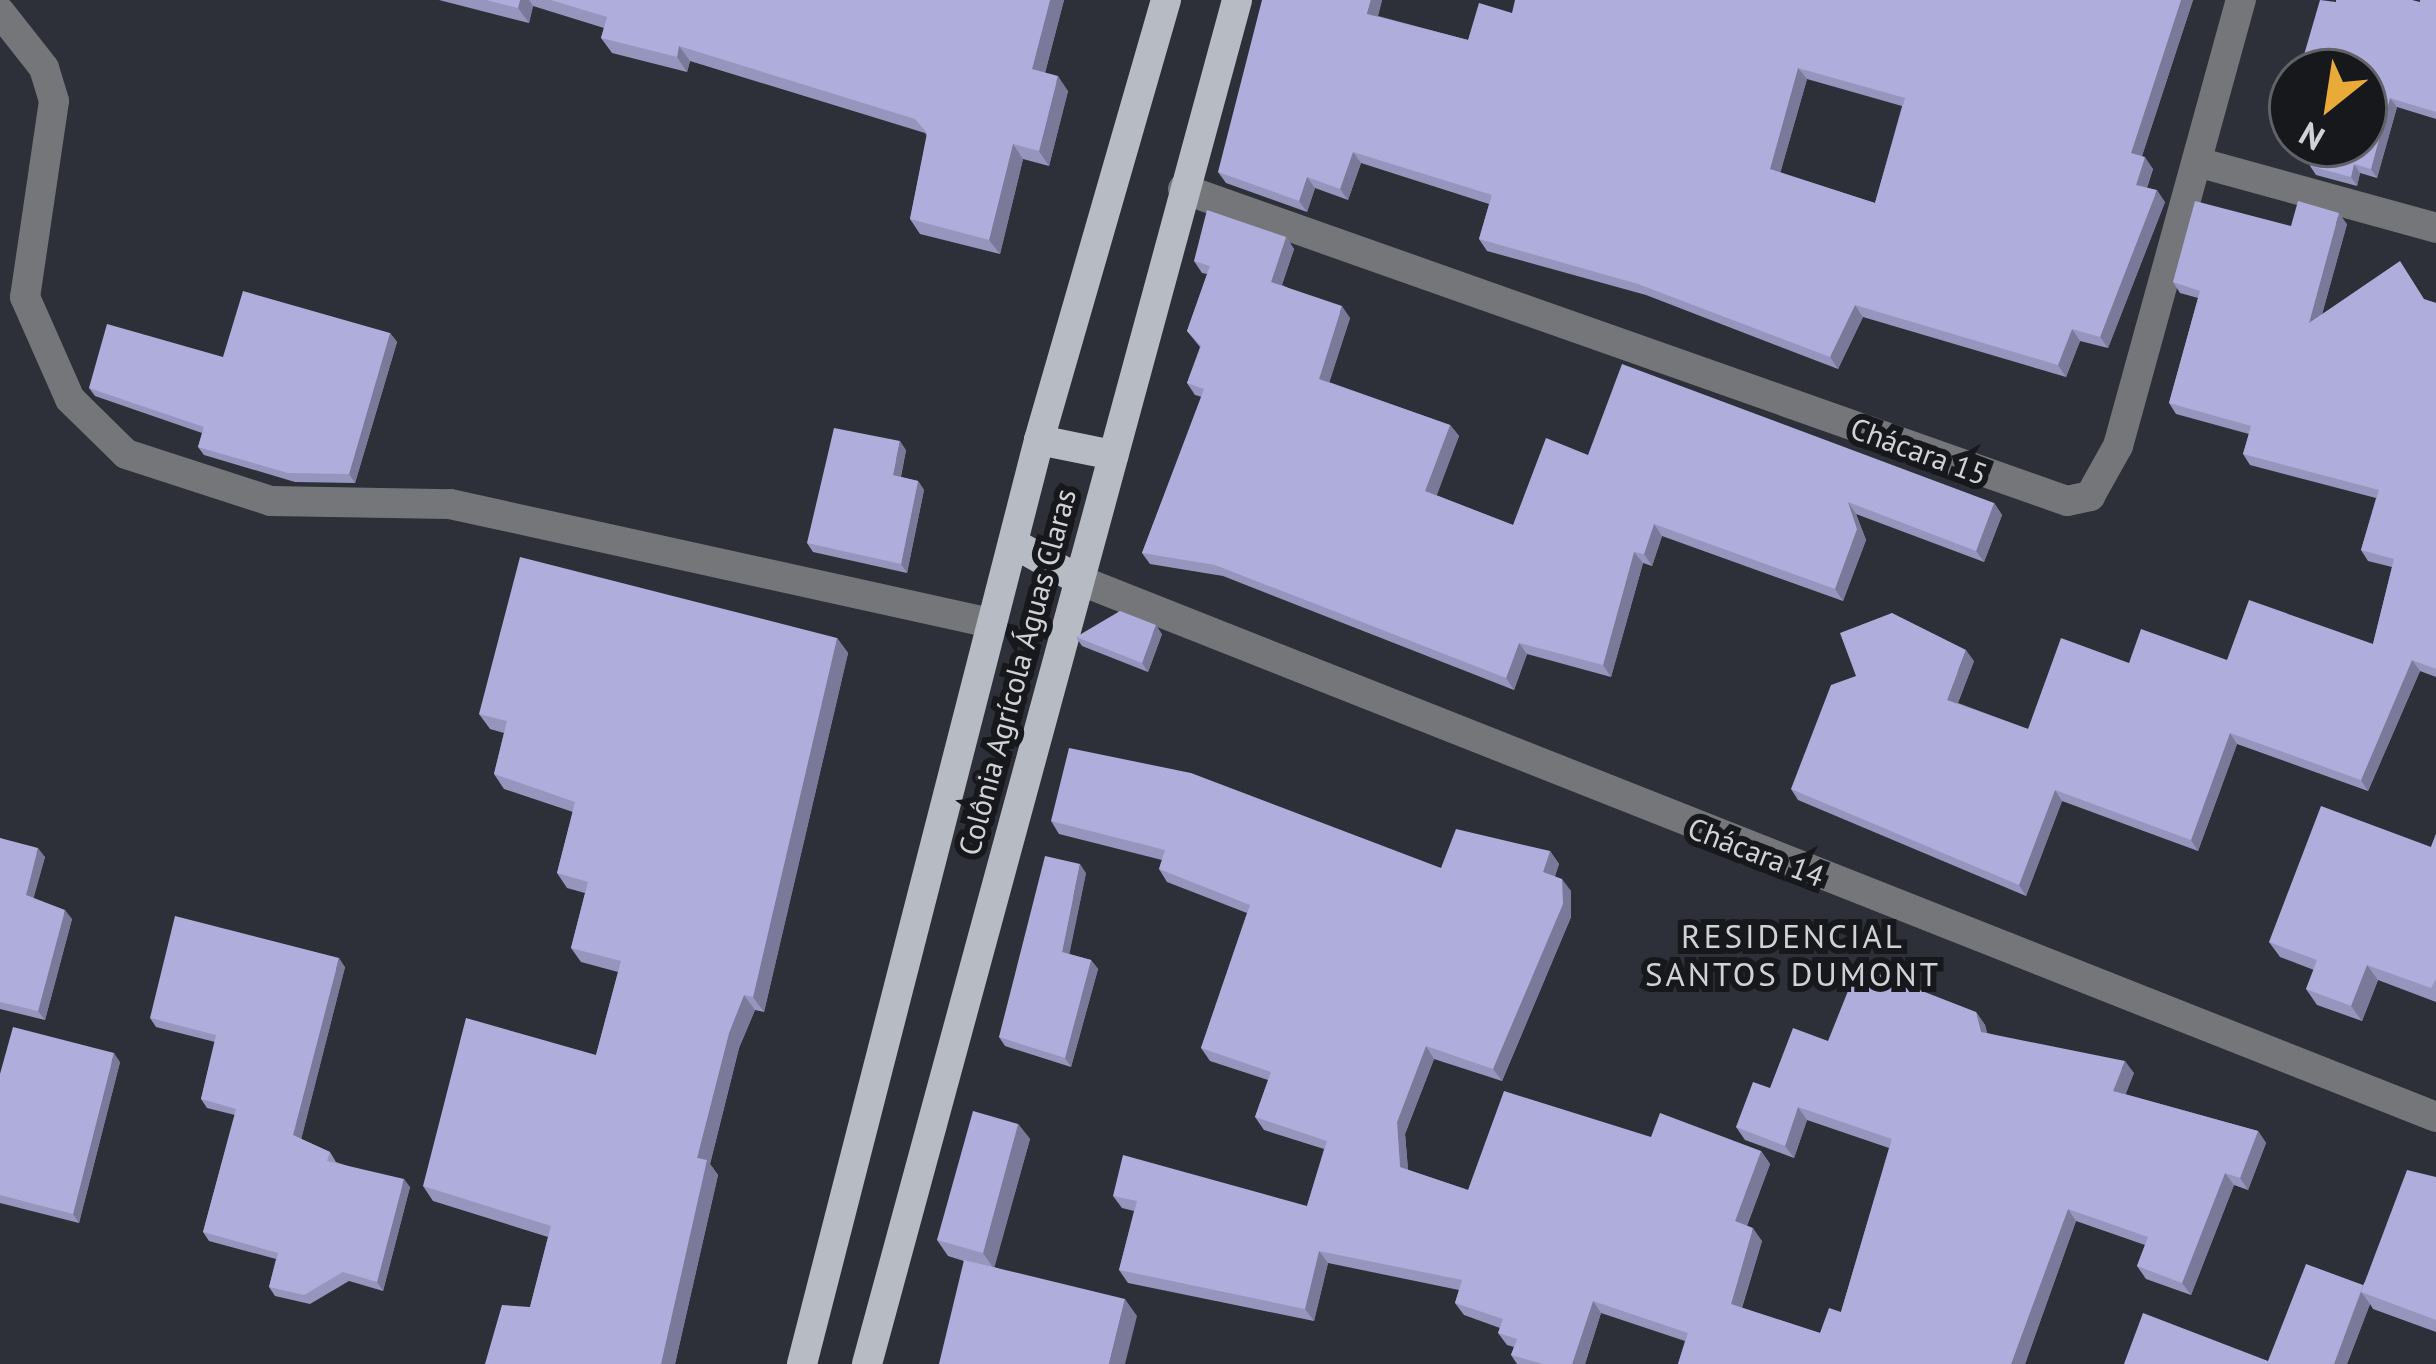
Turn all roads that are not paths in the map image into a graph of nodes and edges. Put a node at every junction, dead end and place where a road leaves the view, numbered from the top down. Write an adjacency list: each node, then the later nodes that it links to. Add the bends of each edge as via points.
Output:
1 (1166, 0): 8 (main road, Colônia Agrícola Águas Claras)
2 (1237, 0): 6 (main road, Colônia Agrícola Águas Claras)
3 (2241, 0): 5 (street, Chácara 15)
4 (0, 12): 12 (street, via 20,28 54,100 25,297 70,399 126,454 271,501 450,504)
5 (2197, 162): 6 (street, Chácara 15, via 2118,446 2090,496 2067,501); 7 (street)
6 (1183, 189): 9 (main road, Colônia Agrícola Águas Claras)
7 (2436, 228)
8 (1039, 440): 9 (main road); 10 (main road, Colônia Agrícola Águas Claras)
9 (1113, 455): 11 (main road, Colônia Agrícola Águas Claras)
10 (1013, 543): 11 (main road); 12 (main road, Colônia Agrícola Águas Claras)
11 (1079, 580): 13 (street, Chácara 14); 15 (main road, Colônia Agrícola Águas Claras)
12 (991, 623): 14 (main road, Colônia Agrícola Águas Claras)
13 (2436, 1117)
14 (802, 1364)
15 (867, 1364)

